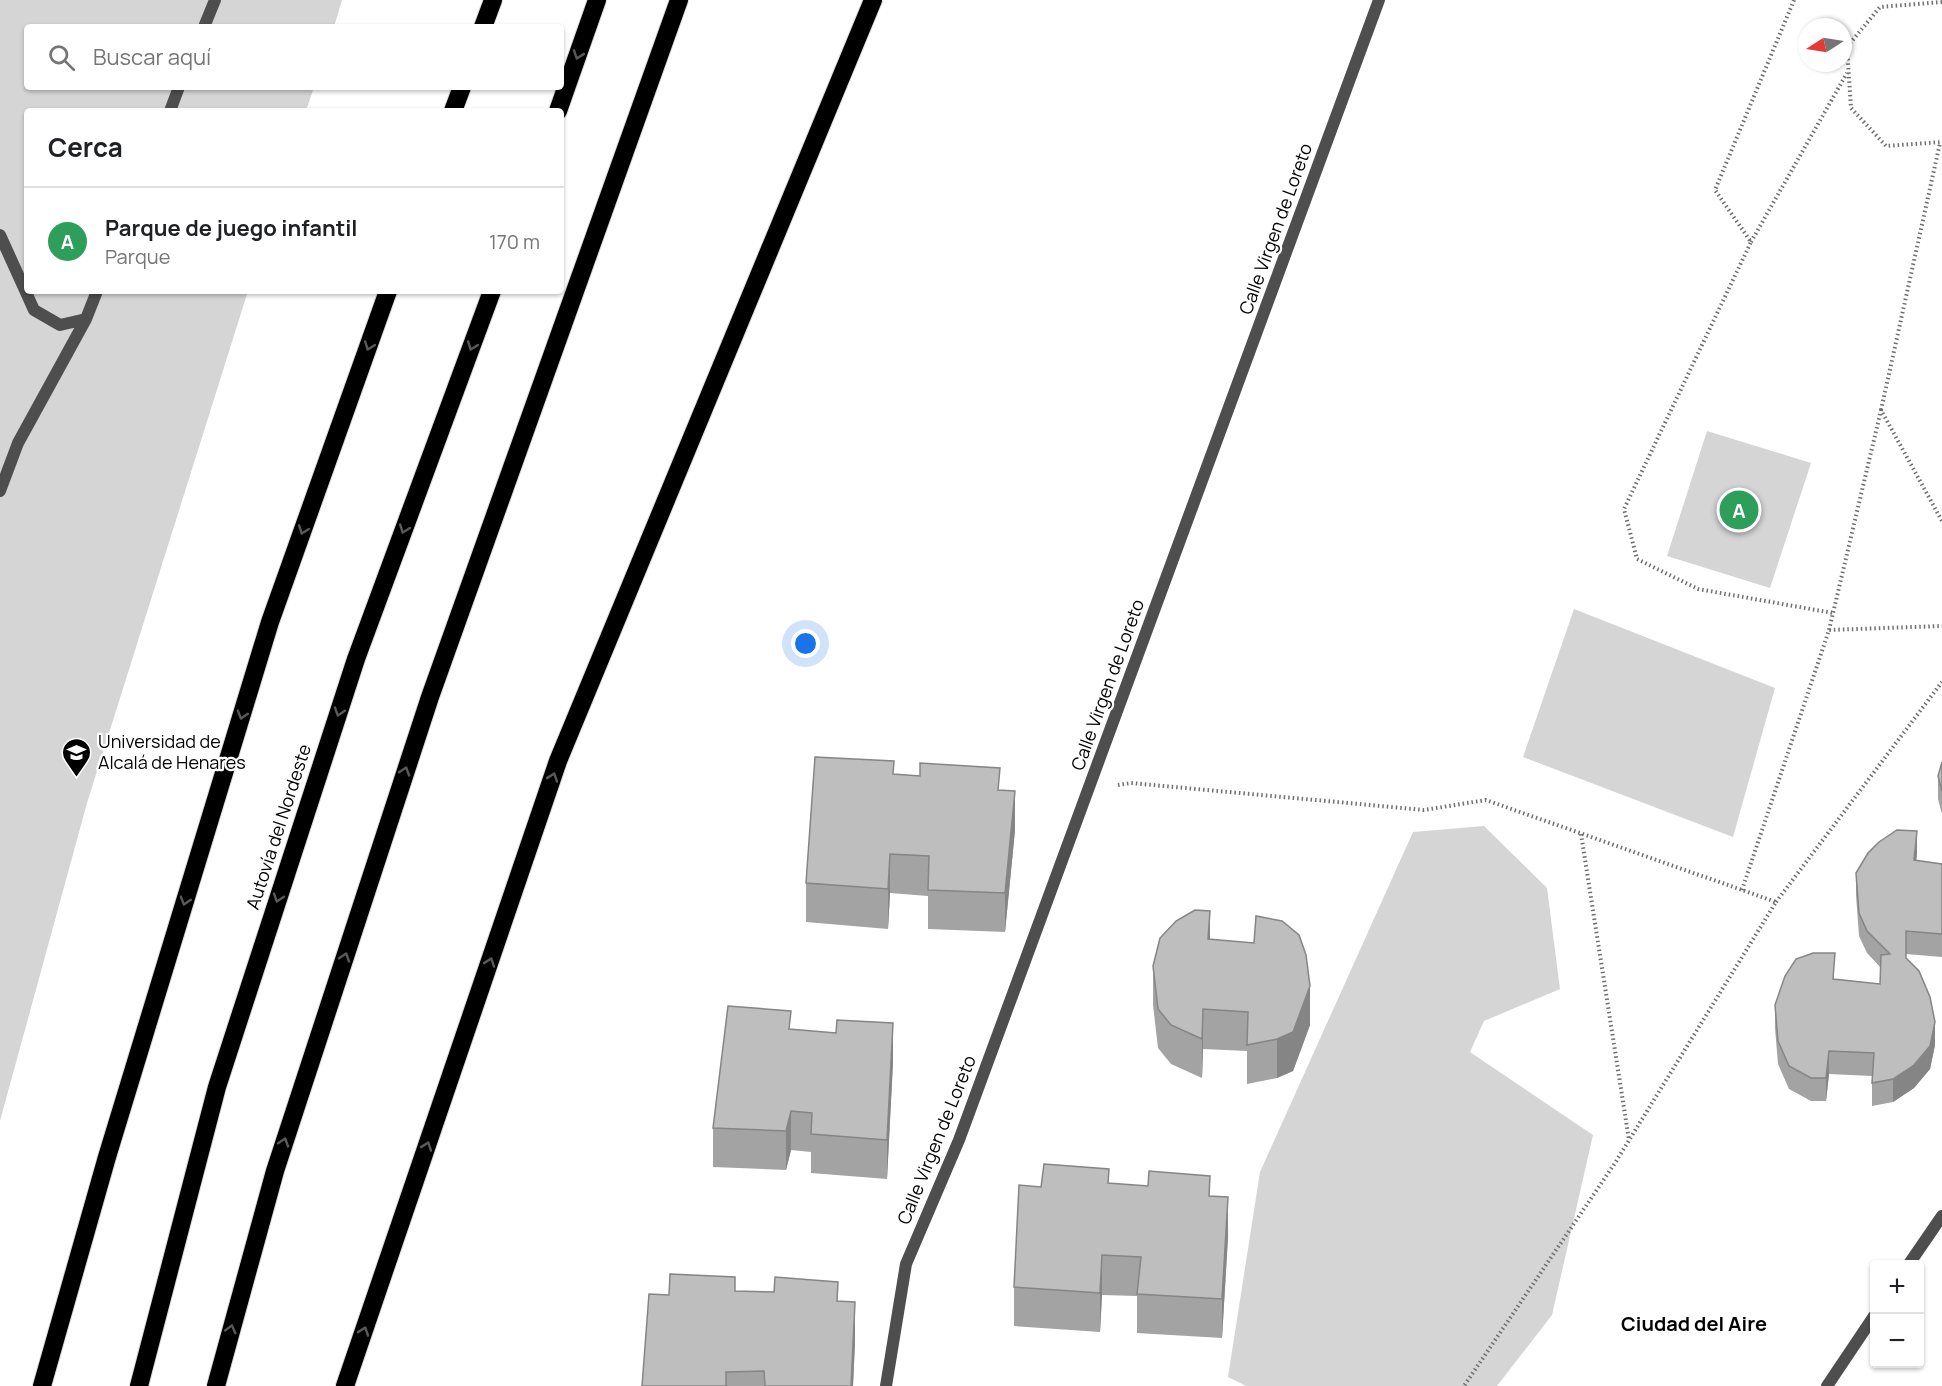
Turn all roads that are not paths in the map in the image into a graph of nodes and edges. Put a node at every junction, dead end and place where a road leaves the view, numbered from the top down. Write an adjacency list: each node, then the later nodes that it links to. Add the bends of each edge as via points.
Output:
1 (214, 0): 7 (street)
2 (492, 0): 8 (highway)
3 (597, 0): 13 (highway, one-way to 13)
4 (679, 0): 27 (highway, one-way to 4, via 275,1171 430,697)
5 (873, 0): 28 (highway, one-way to 5, via 558,761)
6 (1379, 0): 29 (street, Calle Virgen de Loreto, via 959,1140 906,1264)
7 (205, 24)
8 (484, 24)
9 (178, 90): 11 (street)
10 (461, 90): 12 (highway)
11 (171, 108)
12 (454, 108)
13 (559, 108)
14 (0, 235): 15 (street)
15 (24, 288)
16 (27, 294): 20 (street, via 34,310 60,325)
17 (96, 294): 20 (street)
18 (387, 294): 25 (highway, one-way to 25, via 270,622 107,1157)
19 (491, 294): 26 (highway, Autovía del Nordeste, one-way to 26, via 356,659 224,1065)
20 (86, 319): 21 (street, via 18,444)
21 (0, 491)
22 (1942, 1216): 23 (street)
23 (1912, 1260)
24 (1870, 1323): 30 (street)
25 (42, 1386)
26 (139, 1386)
27 (216, 1386)
28 (345, 1386)
29 (885, 1386)
30 (1827, 1386)

